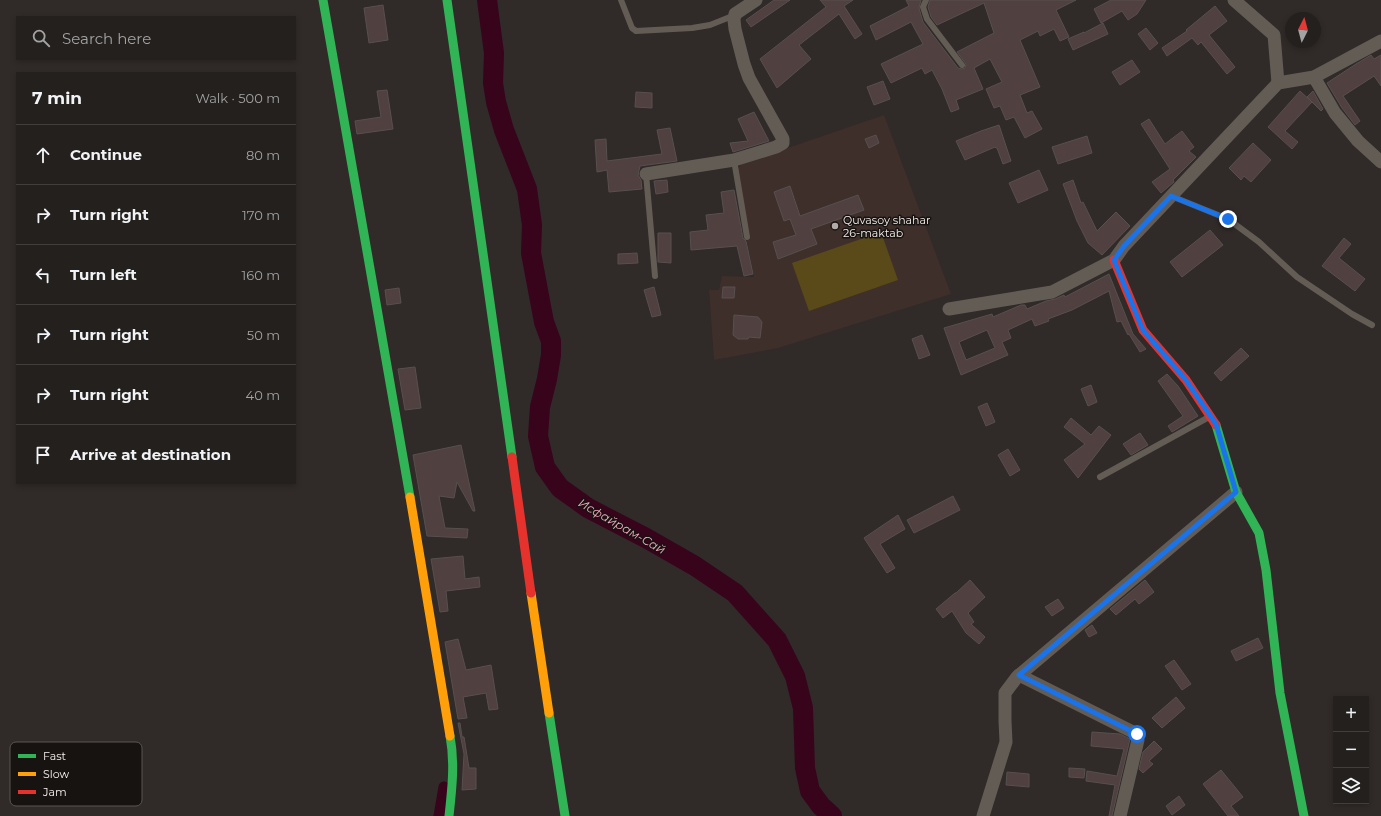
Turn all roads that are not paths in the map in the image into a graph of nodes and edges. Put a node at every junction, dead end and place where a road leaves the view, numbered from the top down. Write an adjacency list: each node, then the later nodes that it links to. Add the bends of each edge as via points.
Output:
1 (323, 0): 25 (street, via 453,754)
2 (447, 0): 26 (street)
3 (621, 0): 7 (lane, via 632,28 636,31 692,28)
4 (756, 0): 7 (street)
5 (926, 0): 9 (lane, via 923,7 927,19)
6 (1234, 0): 11 (street, via 1274,35)
7 (736, 14): 12 (street, via 735,29 749,78 783,143)
8 (1381, 41): 10 (street)
9 (962, 65)
10 (1314, 77): 11 (street); 13 (street, via 1335,113 1358,141)
11 (1278, 83): 15 (street)
12 (734, 160): 14 (street); 16 (lane)
13 (1381, 162)
14 (646, 174): 18 (lane)
15 (1171, 196): 17 (street); 20 (lane, via 1228,219 1259,242 1297,277)
16 (747, 237)
17 (1114, 260): 19 (street, via 1052,292); 21 (street, via 1143,330 1186,380)
18 (655, 276)
19 (949, 309)
20 (1372, 325)
21 (1211, 416): 22 (lane); 23 (street, via 1216,424)
22 (1100, 477)
23 (1236, 492): 24 (street); 29 (street, via 1259,533 1266,570 1280,693)
24 (1019, 675): 27 (street, via 1005,693 1006,742); 28 (street, via 1137,734 1138,740)
25 (449, 816)
26 (565, 816)
27 (983, 816)
28 (1120, 816)
29 (1304, 816)

